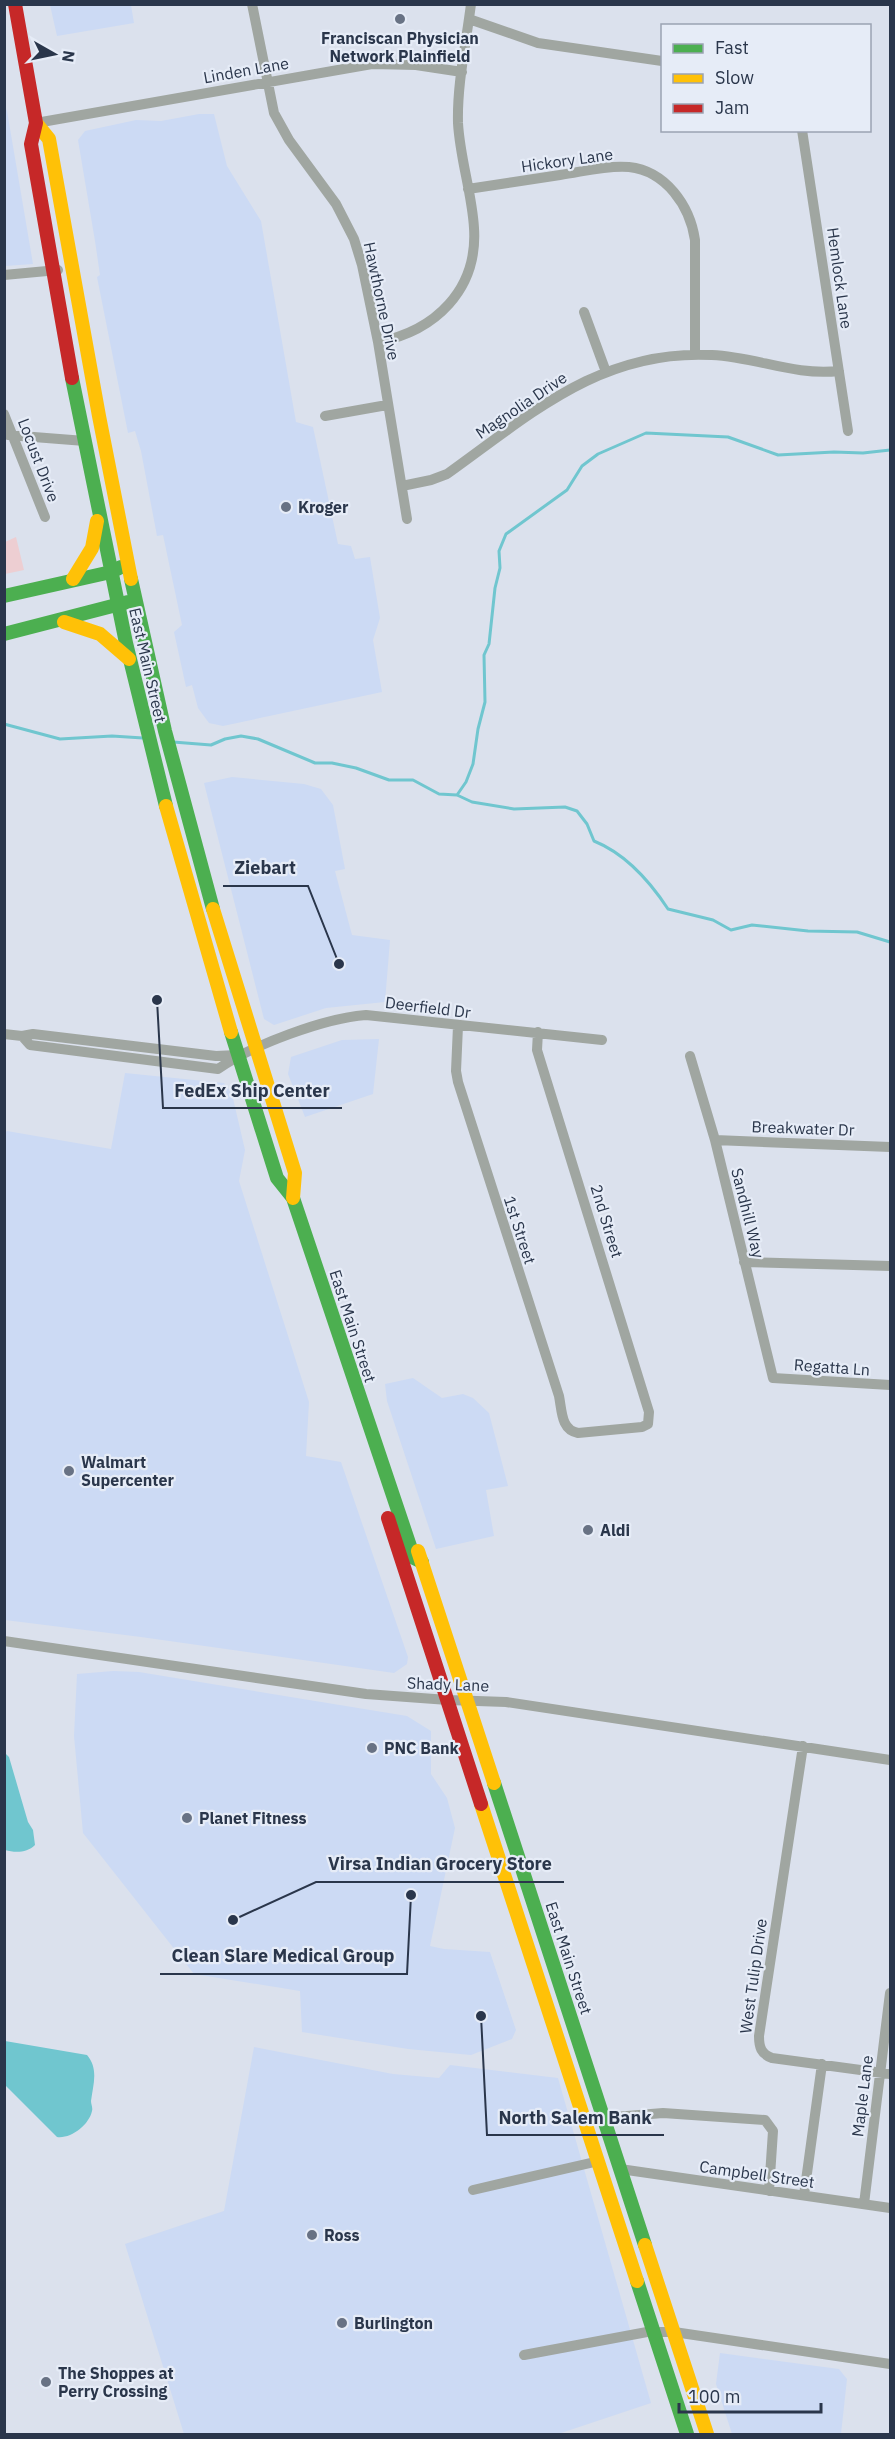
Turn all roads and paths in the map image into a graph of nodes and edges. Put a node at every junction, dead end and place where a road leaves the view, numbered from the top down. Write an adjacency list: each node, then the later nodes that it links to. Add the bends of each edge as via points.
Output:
1 (15, 4): 8 (main road, East Main Street)
2 (252, 4): 7 (street, Hawthorne Drive)
3 (471, 4): 4 (street)
4 (469, 19): 5 (street, via 553,46); 6 (street)
5 (661, 61)
6 (462, 72): 7 (street, Linden Lane, via 372,64); 10 (street, via 458,122)
7 (267, 81): 8 (street, Linden Lane); 15 (street, Hawthorne Drive, via 274,113 336,204 354,239)
8 (36, 123): 11 (main road, East Main Street, via 49,139); 12 (main road, East Main Street, via 31,144)
9 (802, 132): 17 (street, Hemlock Lane)
10 (468, 189): 15 (street, via 473,249 459,289 434,320 406,336); 16 (street, Hickory Lane, via 621,167 648,172 664,183 680,198 693,227)
11 (72, 268): 12 (street); 29 (main road, East Main Street)
12 (54, 270): 13 (street); 24 (main road, East Main Street)
13 (4, 275)
14 (584, 312): 18 (street)
15 (378, 342): 19 (street, Hawthorne Drive)
16 (695, 355): 17 (street, Magnolia Drive, via 737,357 800,372); 18 (street, Magnolia Drive, via 650,359)
17 (839, 371): 22 (street, Hemlock Lane)
18 (606, 372): 25 (street, Magnolia Drive, via 573,386 447,474)
19 (387, 405): 21 (street); 25 (street, Hawthorne Drive)
20 (4, 414): 23 (street, Locust Drive)
21 (325, 416)
22 (848, 431)
23 (8, 435): 24 (street); 27 (street, Locust Drive)
24 (85, 441): 26 (main road, East Main Street)
25 (402, 486): 28 (street, Hawthorne Drive)
26 (99, 512): 30 (main road, East Main Street); 31 (main road, via 92,548)
27 (45, 518)
28 (407, 519)
29 (128, 565): 30 (main road); 33 (main road, East Main Street)
30 (111, 572): 31 (main road); 34 (main road, East Main Street)
31 (73, 579): 32 (main road)
32 (4, 596)
33 (135, 600): 34 (main road); 42 (main road, East Main Street)
34 (117, 605): 35 (main road); 37 (main road, East Main Street)
35 (57, 621): 36 (main road); 37 (main road, via 94,629)
36 (4, 634)
37 (129, 659): 42 (main road, East Main Street, via 186,883)
38 (458, 1026): 39 (street, Deerfield Dr); 42 (street, Deerfield Dr, via 355,1016 329,1021); 50 (street, 1st Street, via 458,1082 566,1428 578,1433 642,1427)
39 (538, 1032): 41 (street, Deerfield Dr); 50 (street, 2nd Street, via 537,1050)
40 (4, 1034): 42 (street, via 206,1055)
41 (602, 1040)
42 (246, 1052): 51 (main road, East Main Street, via 295,1173 293,1198)
43 (690, 1056): 44 (street, Sandhill Way)
44 (715, 1140): 45 (street, Breakwater Dr); 46 (street, Sandhill Way)
45 (891, 1147)
46 (744, 1262): 47 (street); 48 (street, Sandhill Way)
47 (891, 1266)
48 (773, 1378): 49 (street, Regatta Ln)
49 (891, 1385)
50 (650, 1419)
51 (381, 1463): 53 (main road, East Main Street, via 414,1558 422,1562); 54 (main road, East Main Street, via 375,1477)
52 (4, 1641): 54 (street, Shady Lane, via 366,1694)
53 (467, 1700): 54 (street, Shady Lane); 55 (street, Shady Lane, via 506,1702); 60 (main road, East Main Street)
54 (448, 1701): 61 (main road, East Main Street)
55 (803, 1746): 56 (street, Shady Lane); 58 (street, West Tulip Drive, via 759,2044 764,2054 772,2058)
56 (891, 1760)
57 (891, 1993): 59 (street, Maple Lane)
58 (822, 2064): 59 (street); 65 (street)
59 (885, 2073): 66 (street, Maple Lane)
60 (603, 2118): 62 (main road, East Main Street); 64 (street, via 663,2113 765,2120 773,2131)
61 (599, 2161): 63 (street); 68 (main road, East Main Street)
62 (620, 2169): 64 (street, Campbell Street); 69 (main road, East Main Street)
63 (473, 2190)
64 (769, 2191): 65 (street, Campbell Street)
65 (804, 2195): 66 (street, Campbell Street)
66 (864, 2204): 67 (street, Campbell Street)
67 (891, 2208)
68 (654, 2331): 69 (street); 70 (street); 72 (main road, East Main Street)
69 (674, 2332): 71 (street); 73 (main road, East Main Street)
70 (524, 2355)
71 (891, 2364)
72 (687, 2434)
73 (707, 2434)

